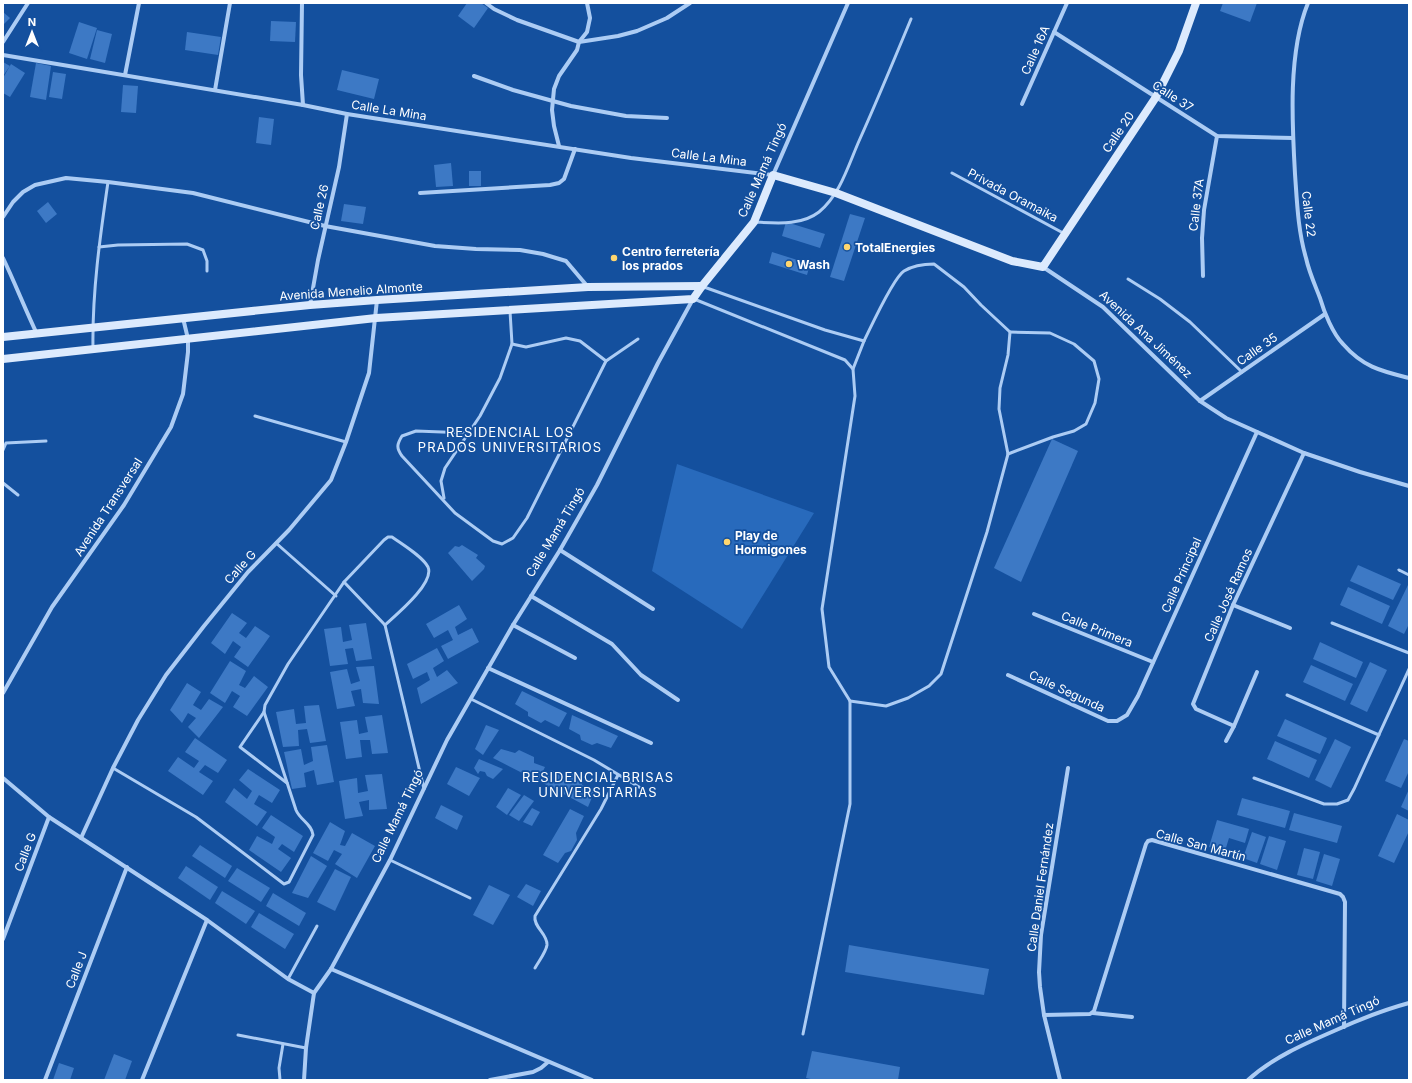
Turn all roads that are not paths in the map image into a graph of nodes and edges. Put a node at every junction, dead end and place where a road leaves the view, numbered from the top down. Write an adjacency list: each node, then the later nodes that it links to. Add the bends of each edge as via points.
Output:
1 (28, 3): 14 (street)
2 (139, 3): 17 (street)
3 (230, 3): 19 (street)
4 (302, 3): 23 (street)
5 (486, 3): 15 (street, via 517,20)
6 (587, 3): 15 (street, via 590,18 587,32)
7 (690, 3): 15 (street, via 667,18 637,31)
8 (848, 3): 31 (street, Calle Mamá Tingó)
9 (1067, 3): 13 (street, Calle 16A)
10 (1196, 3): 20 (street, Calle 20, via 1179,51)
11 (1308, 3): 27 (street, Calle 22, via 1302,18 1293,73)
12 (911, 19): 34 (lane)
13 (1054, 32): 20 (street, Calle 37); 22 (street, Calle 16A)
14 (3, 42)
15 (579, 42): 21 (street, via 573,57 559,76)
16 (3, 54): 17 (street, Calle La Mina)
17 (125, 75): 19 (street, Calle La Mina)
18 (474, 76): 21 (street)
19 (215, 90): 23 (street, Calle La Mina)
20 (1156, 97): 26 (street, Calle 37); 38 (street, Calle 20)
21 (553, 102): 25 (street, via 626,116); 28 (street, via 554,126)
22 (1022, 104)
23 (303, 105): 24 (street, Calle La Mina)
24 (347, 114): 28 (street, Calle La Mina); 37 (street, Calle 26, via 339,167)
25 (667, 118)
26 (1217, 136): 27 (street); 43 (street, Calle 37A, via 1204,210)
27 (1292, 138): 51 (street, Calle 22, via 1298,216 1306,258)
28 (560, 146): 29 (street, Calle La Mina)
29 (575, 149): 31 (street, Calle La Mina); 33 (street, via 564,178 559,183)
30 (952, 173): 38 (lane, Privada Oramaika)
31 (773, 175): 34 (street, Avenida Ana Jiménez); 36 (street, Calle Mamá Tingó)
32 (108, 182): 35 (street, via 66,178 35,185 12,202); 37 (street, via 193,193); 39 (lane)
33 (420, 193)
34 (836, 193): 36 (lane, via 818,212 805,220 782,224); 41 (street, Avenida Ana Jiménez, via 992,254)
35 (3, 217)
36 (754, 222): 45 (street, Calle Mamá Tingó)
37 (325, 226): 46 (street, via 435,246 520,250 543,254 566,261); 49 (street, Calle 26)
38 (1065, 234): 41 (street, Calle 20)
39 (99, 247): 42 (lane, via 126,244 187,244 203,250); 54 (lane)
40 (3, 258): 56 (street)
41 (1043, 267): 68 (street, Avenida Ana Jiménez, via 1103,308)
42 (207, 271)
43 (1203, 276)
44 (1128, 279): 66 (lane, via 1190,322)
45 (702, 286): 46 (street, Avenida Menelio Almonte); 47 (street, Calle Mamá Tingó); 60 (lane)
46 (588, 287): 48 (street, Avenida Menelio Almonte)
47 (693, 299): 50 (street); 65 (lane, via 845,360); 82 (street, Calle Mamá Tingó, via 597,485)
48 (377, 300): 49 (street, Avenida Menelio Almonte); 53 (street, Calle G)
49 (310, 305): 52 (street, Avenida Menelio Almonte)
50 (510, 309): 53 (street); 61 (lane)
51 (1325, 314): 66 (street, Calle 35); 67 (street, Calle 22, via 1341,343 1357,358 1377,370)
52 (183, 318): 54 (street, Avenida Menelio Almonte); 58 (street, Avenida Transversal)
53 (376, 318): 58 (street); 73 (street, Calle G, via 369,373)
54 (93, 328): 56 (street, Avenida Menelio Almonte); 62 (lane)
55 (1010, 332): 60 (lane, via 964,287 934,264 917,265 902,271 891,287); 76 (lane, via 999,409); 76 (lane, via 1050,333 1074,344 1094,361 1099,379 1095,403 1086,424 1074,431)
56 (37, 334): 57 (street, Avenida Menelio Almonte)
57 (3, 337)
58 (188, 339): 62 (street); 102 (street, Avenida Transversal, via 183,394 171,427 124,505 52,607)
59 (638, 339): 64 (lane)
60 (864, 341): 65 (lane)
61 (512, 344): 64 (lane, via 526,347 566,338 580,341); 71 (lane, via 500,378)
62 (93, 350): 63 (street)
63 (3, 359)
64 (606, 361): 80 (lane, via 527,518 513,538 502,544 493,541 455,513)
65 (853, 369): 106 (lane, via 855,396 822,609 829,667)
66 (1242, 372): 68 (street, Calle 35)
67 (1409, 378)
68 (1200, 401): 70 (street, Avenida Ana Jiménez, via 1226,418)
69 (255, 416): 73 (lane)
70 (1257, 432): 75 (street, Avenida Ana Jiménez); 97 (street, Calle Principal)
71 (468, 433): 80 (lane, via 445,468 441,481); 80 (lane, via 416,431 402,436 398,442 397,447 402,456)
72 (46, 441): 74 (lane, via 6,443)
73 (346, 442): 81 (street, Calle G, via 331,480)
74 (3, 450)
75 (1304, 453): 78 (street, Avenida Ana Jiménez); 88 (street, Calle José Ramos)
76 (1008, 454): 106 (lane, via 987,532 941,674 929,686 908,698 886,706)
77 (3, 483): 79 (lane)
78 (1409, 486)
79 (18, 495)
80 (445, 500)
81 (276, 543): 86 (lane); 113 (street, Calle G, via 248,572 166,675 138,720)
82 (560, 550): 87 (street, Calle Mamá Tingó); 89 (street)
83 (1399, 570): 84 (lane)
84 (1409, 575)
85 (344, 582): 86 (lane); 92 (lane); 92 (lane, via 388,537 392,537 422,559 429,574 420,592)
86 (336, 596): 107 (lane, via 288,664 265,705)
87 (530, 596): 93 (street, Calle Mamá Tingó); 105 (street, via 612,644 641,675)
88 (1233, 606): 94 (street); 109 (street, Calle José Ramos, via 1194,704 1196,709)
89 (653, 609)
90 (1034, 614): 97 (street, Calle Primera)
91 (1332, 623): 95 (lane)
92 (385, 625): 119 (lane)
93 (513, 625): 96 (street); 98 (street, Calle Mamá Tingó)
94 (1290, 628)
95 (1409, 653)
96 (575, 658)
97 (1153, 662): 108 (street, Calle Principal, via 1127,715)
98 (488, 668): 104 (street, Calle Mamá Tingó); 112 (street)
99 (1409, 669): 110 (lane)
100 (1257, 672): 109 (street)
101 (1008, 675): 108 (street, Calle Segunda, via 1108,721)
102 (3, 693)
103 (1286, 695): 110 (lane)
104 (471, 699): 115 (lane, via 594,760); 119 (street, Calle Mamá Tingó, via 447,740)
105 (678, 700)
106 (850, 701): 138 (lane, via 850,804)
107 (264, 712): 118 (lane); 118 (lane, via 240,748)
108 (1117, 721)
109 (1234, 726): 111 (street)
110 (1379, 735): 117 (lane, via 1348,800 1337,804 1324,804)
111 (1226, 741)
112 (651, 743)
113 (113, 768): 118 (lane, via 196,817 284,884 289,882 312,835 311,827 298,815); 122 (street, Calle G)
114 (1068, 768): 135 (street, Calle Daniel Fernández, via 1041,935 1039,972)
115 (618, 775): 120 (lane); 129 (lane, via 601,809 534,916 547,943)
116 (3, 778): 121 (street)
117 (1254, 778)
118 (287, 783)
119 (424, 789): 123 (street, Calle Mamá Tingó)
120 (644, 790)
121 (49, 817): 122 (street); 128 (street, Calle G)
122 (81, 838): 124 (street)
123 (390, 860): 125 (lane); 130 (street, Calle Mamá Tingó)
124 (127, 867): 126 (street); 143 (street, Calle J)
125 (470, 898)
126 (207, 920): 131 (street); 144 (street)
127 (316, 926): 131 (lane)
128 (3, 939)
129 (535, 968)
130 (331, 969): 132 (street, Calle Mamá Tingó); 142 (street)
131 (288, 979): 132 (street)
132 (314, 993): 141 (street, Calle Mamá Tingó)
133 (1409, 1003): 137 (street, Calle Mamá Tingó, via 1386,1009)
134 (1093, 1013): 135 (street); 136 (street); 137 (street, Calle San Martín, via 1146,844 1152,840 1340,894 1345,902)
135 (1044, 1015): 149 (street, Calle Daniel Fernández)
136 (1132, 1018)
137 (1344, 1026): 150 (street, Calle Mamá Tingó, via 1280,1057)
138 (803, 1034)
139 (238, 1035): 140 (lane)
140 (283, 1044): 141 (lane); 145 (lane)
141 (306, 1048): 146 (street, Calle Mamá Tingó)
142 (548, 1062): 147 (street, via 533,1072); 148 (street)
143 (45, 1080)
144 (142, 1080)
145 (280, 1080)
146 (304, 1080)
147 (490, 1080)
148 (592, 1080)
149 (1060, 1080)
150 (1248, 1080)

